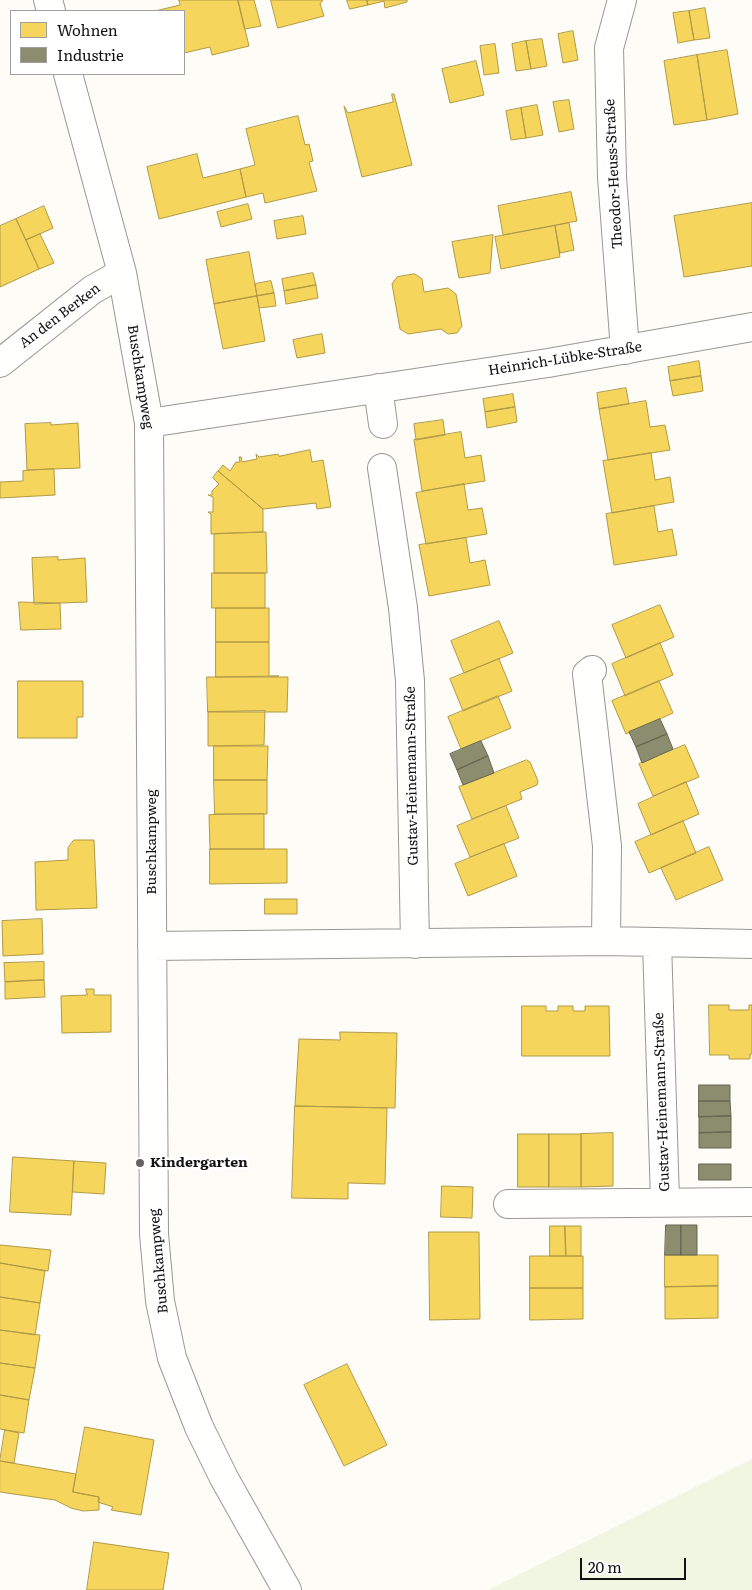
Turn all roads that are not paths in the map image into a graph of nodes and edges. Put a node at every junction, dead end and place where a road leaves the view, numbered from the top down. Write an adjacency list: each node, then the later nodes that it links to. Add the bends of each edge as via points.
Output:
1 (622, 0): 5 (street, Theodor-Heuss-Straße, via 609,48 612,177)
2 (68, 75): 3 (street, Buschkampweg)
3 (122, 274): 6 (street, An den Berken, via 92,290); 8 (street, Buschkampweg)
4 (752, 327): 5 (street, Heinrich-Lübke-Straße)
5 (625, 350): 7 (street, Heinrich-Lübke-Straße)
6 (0, 363)
7 (378, 388): 8 (street, Heinrich-Lübke-Straße); 9 (street)
8 (149, 423): 16 (street, Buschkampweg)
9 (383, 424)
10 (382, 468): 14 (street, Gustav-Heinemann-Straße, via 404,608 410,681)
11 (592, 670): 12 (street, via 587,674 607,846)
12 (606, 941): 13 (street); 14 (street)
13 (657, 942): 15 (street); 17 (street, Gustav-Heinemann-Straße)
14 (415, 944): 16 (street)
15 (752, 944)
16 (152, 946): 20 (street, Buschkampweg, via 154,1234 160,1301 172,1358 199,1427)
17 (665, 1201): 18 (street, Gustav-Heinemann-Straße); 19 (street, Gustav-Heinemann-Straße)
18 (752, 1202)
19 (508, 1204)
20 (287, 1590)

